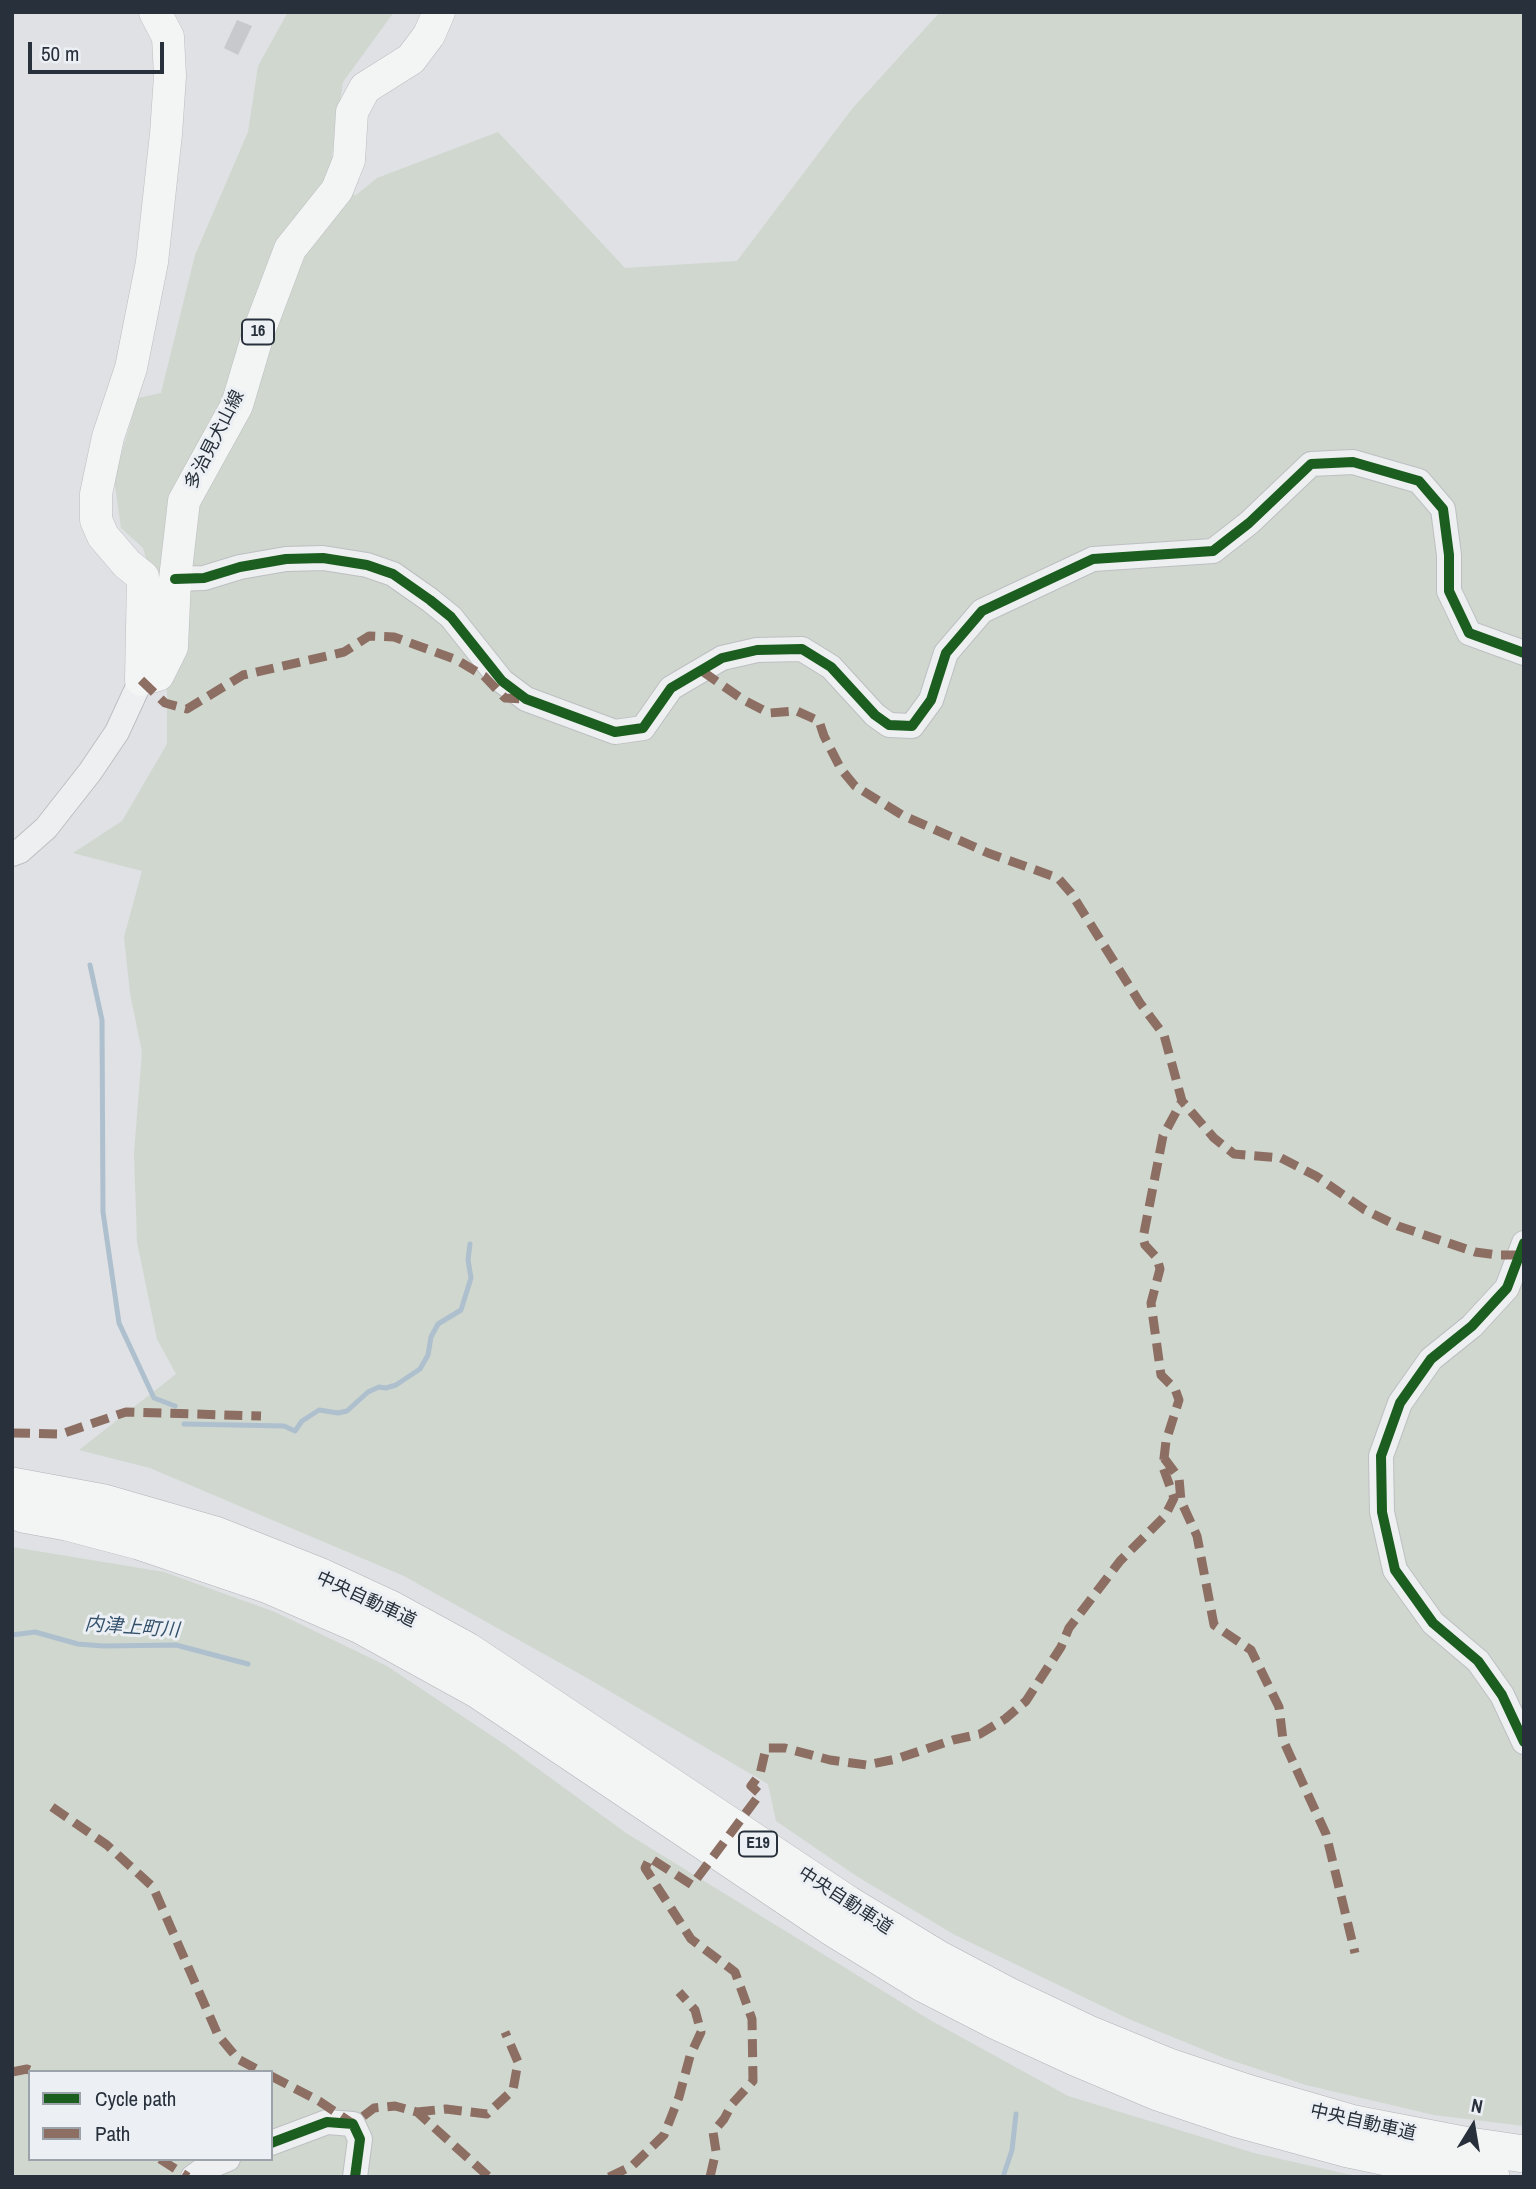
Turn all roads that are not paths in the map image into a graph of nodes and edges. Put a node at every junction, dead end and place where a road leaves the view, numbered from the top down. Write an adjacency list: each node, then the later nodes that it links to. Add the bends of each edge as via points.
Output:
1 (155, 12): 5 (main road, via 168,37 170,76 152,262 131,368 108,437 96,494 96,520 103,537 143,577)
2 (439, 12): 3 (main road, 多治見犬山線 / 16, via 411,59 365,88 352,112 349,160 337,190 290,249 237,405 184,501)
3 (175, 579): 4 (street, via 204,578 286,559 323,558 393,574 450,617 502,681 526,699 615,732 643,728 671,688 722,657 802,649 831,667 889,725 912,726 931,700 946,653 982,611 1093,559 1213,551 1311,464 1353,462 1419,481 1443,509 1449,591 1469,633); 5 (main road, 多治見犬山線 / 16, via 172,646 158,675)
4 (1524, 653)
5 (141, 680): 6 (street, via 117,732 90,772 47,828)
6 (12, 854)
7 (1524, 1243): 10 (street, via 1507,1287 1472,1326 1431,1359 1401,1403 1381,1455 1382,1512 1395,1570 1433,1623 1478,1661 1502,1695)
8 (12, 1486): 12 (highway, 中央自動車道 / E19, via 104,1503 215,1535 390,1609 467,1651 858,1911 938,1959 1086,2034 1169,2067 1354,2124)
9 (12, 1512): 16 (highway, 中央自動車道 / E19, via 139,1541 269,1585 361,1625 477,1689 923,1983 1075,2057 1238,2119 1348,2149)
10 (1524, 1742)
11 (273, 2142): 15 (street, via 327,2122 353,2124 360,2139)
12 (1524, 2154)
13 (223, 2161): 14 (street)
14 (193, 2177)
15 (355, 2177)
16 (1491, 2177)

